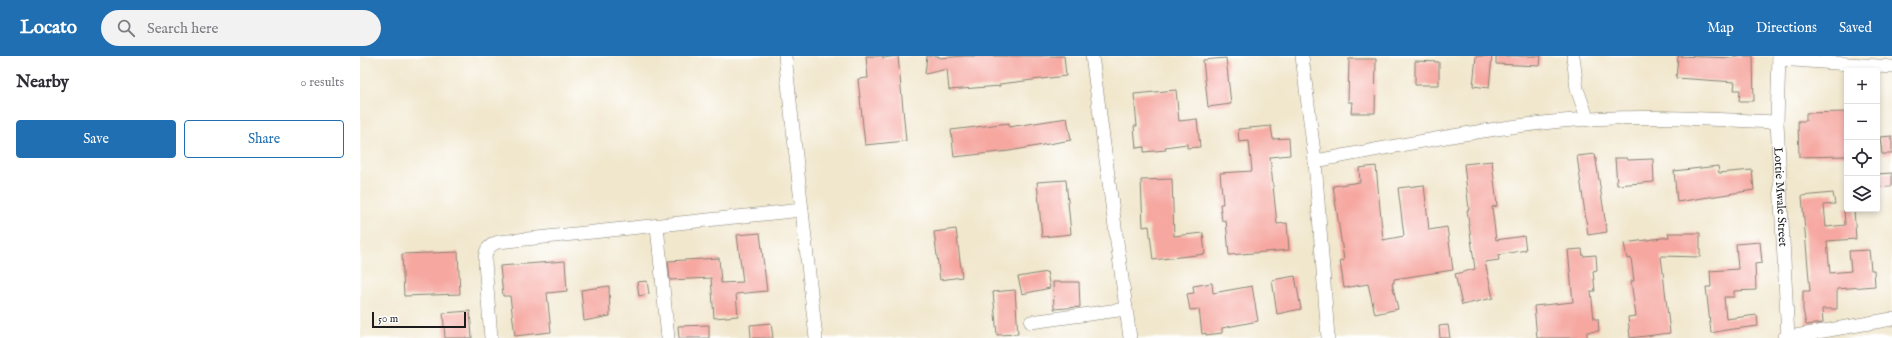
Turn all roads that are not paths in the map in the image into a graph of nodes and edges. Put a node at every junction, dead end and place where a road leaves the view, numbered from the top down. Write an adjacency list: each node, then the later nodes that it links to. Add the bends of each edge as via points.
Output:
1 (785, 56): 10 (street)
2 (1092, 56): 12 (street)
3 (1302, 56): 9 (street)
4 (1573, 56): 7 (street, via 1577,89)
5 (1779, 58): 6 (street); 8 (street, Lottie Mwale Street)
6 (1892, 67)
7 (1588, 120): 8 (street, via 1696,118); 9 (street, via 1494,129)
8 (1777, 122): 20 (street, Lottie Mwale Street)
9 (1314, 161): 19 (street)
10 (802, 210): 11 (street); 17 (street)
11 (657, 226): 15 (street, via 498,242 490,245 485,251 485,262); 16 (street)
12 (1126, 309): 14 (street); 18 (street)
13 (1892, 319): 20 (street)
14 (1031, 322)
15 (492, 338)
16 (668, 338)
17 (816, 338)
18 (1130, 338)
19 (1328, 338)
20 (1787, 338)

